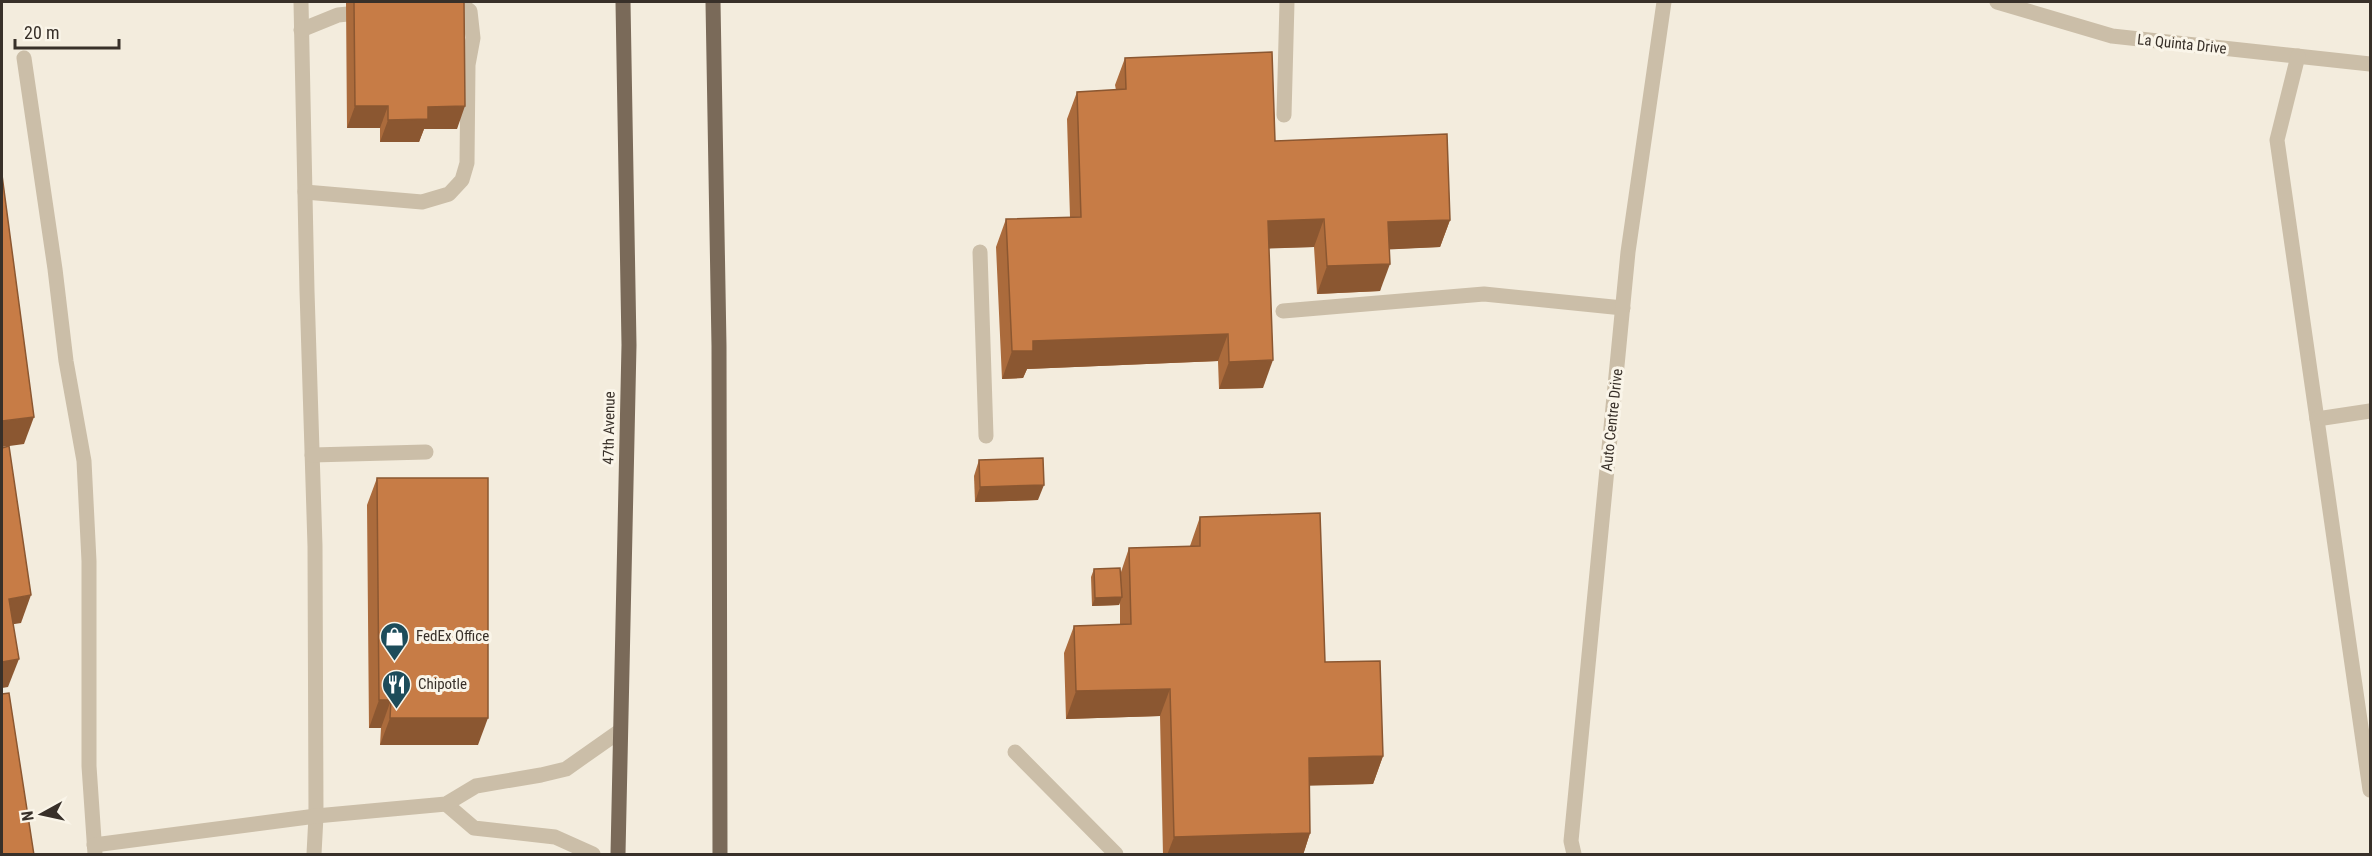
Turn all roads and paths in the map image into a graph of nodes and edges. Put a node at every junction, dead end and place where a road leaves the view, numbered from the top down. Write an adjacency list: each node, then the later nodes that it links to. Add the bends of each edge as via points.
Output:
1 (301, 2): 9 (street)
2 (458, 2): 14 (street, via 470,11 473,38 468,65 467,163 462,180 449,194 422,202)
3 (622, 2): 23 (main road, 47th Avenue, via 628,345)
4 (713, 2): 33 (main road)
5 (1287, 2): 13 (street)
6 (1664, 2): 16 (street, Auto Centre Drive)
7 (1997, 2): 10 (street, La Quinta Drive, via 2112,36)
8 (382, 10): 9 (street, via 338,15)
9 (301, 30): 14 (street)
10 (2298, 56): 12 (street, La Quinta Drive); 19 (street, via 2277,140)
11 (24, 58): 28 (street, via 66,361 84,460)
12 (2370, 64)
13 (1284, 114)
14 (305, 192): 22 (street)
15 (980, 252): 20 (street)
16 (1623, 308): 17 (street, via 1484,294); 29 (street, Auto Centre Drive)
17 (1283, 311)
18 (2370, 411): 19 (street)
19 (2317, 419): 25 (street)
20 (986, 436)
21 (426, 452): 22 (street)
22 (312, 455): 27 (street)
23 (621, 731): 26 (street, via 566,769 476,786); 32 (main road, 47th Avenue)
24 (1015, 752): 34 (street)
25 (2370, 790)
26 (446, 804): 27 (street); 31 (street, via 474,828 555,837)
27 (316, 816): 28 (street); 30 (street)
28 (94, 850)
29 (1570, 850)
30 (314, 855)
31 (593, 855)
32 (618, 855)
33 (720, 855)
34 (1116, 855)

